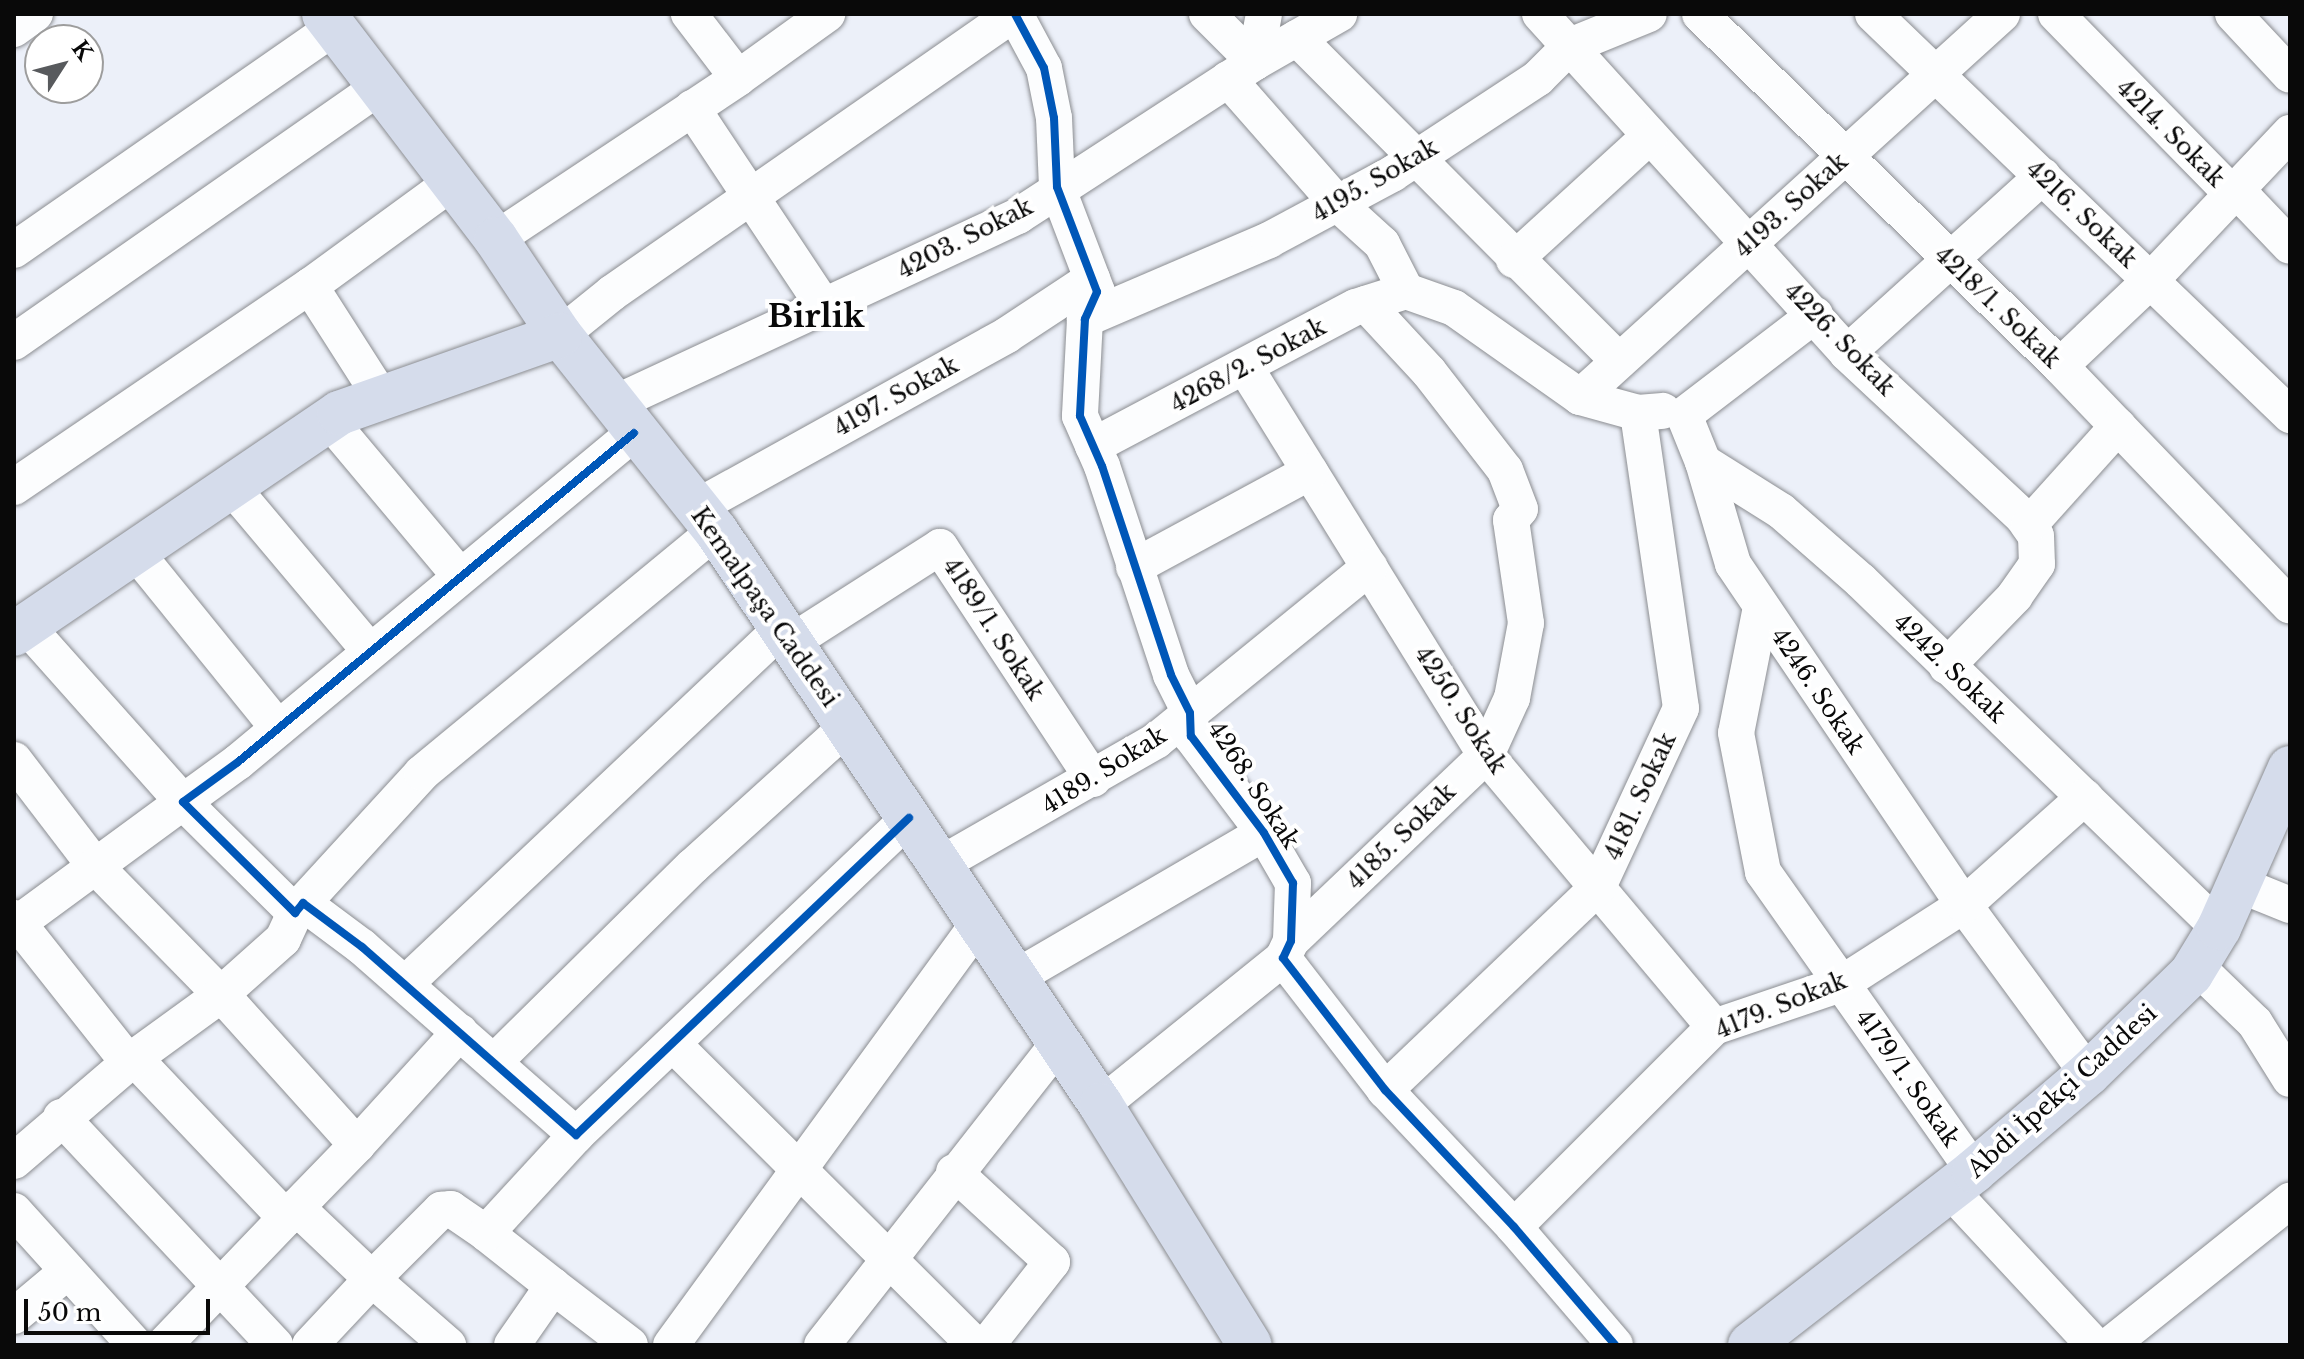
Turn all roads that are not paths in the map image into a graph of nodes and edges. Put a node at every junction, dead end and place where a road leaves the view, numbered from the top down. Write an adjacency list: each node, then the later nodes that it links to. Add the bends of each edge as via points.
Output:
1 (35, 14): 16 (street)
2 (689, 14): 22 (street)
3 (827, 14): 22 (street)
4 (1014, 14): 31 (street, 4268. Sokak, via 1044,68); 33 (street)
5 (1207, 14): 19 (street)
6 (1264, 14): 19 (street)
7 (1339, 14): 17 (street, 4203. Sokak)
8 (1540, 14): 18 (street, 4226. Sokak)
9 (1700, 14): 27 (street, 4218/1. Sokak)
10 (1873, 14): 20 (street, 4216. Sokak)
11 (2002, 14): 20 (street, 4193. Sokak)
12 (2056, 14): 32 (street, 4214. Sokak)
13 (2233, 14): 21 (street)
14 (1632, 17): 18 (street, 4195. Sokak)
15 (329, 21): 23 (main road, Kemalpaşa Caddesi); 38 (street)
16 (14, 29)
17 (1297, 38): 19 (street, 4203. Sokak); 28 (street)
18 (1570, 46): 26 (street, 4226. Sokak); 28 (street, 4195. Sokak, via 1538,78)
19 (1242, 70): 31 (street, 4203. Sokak); 34 (street)
20 (1937, 75): 27 (street, 4193. Sokak); 29 (street, 4216. Sokak)
21 (2290, 75)
22 (738, 78): 24 (street)
23 (377, 89): 30 (main road, Kemalpaşa Caddesi); 50 (street)
24 (692, 108): 33 (street); 35 (street)
25 (2290, 133): 32 (street)
26 (1650, 136): 36 (street, 4226. Sokak); 39 (street)
27 (1846, 155): 36 (street, 4193. Sokak); 40 (street, 4218/1. Sokak)
28 (1415, 158): 34 (street, 4195. Sokak); 39 (street)
29 (2043, 176): 40 (street); 42 (street, 4216. Sokak)
30 (451, 183): 35 (main road, Kemalpaşa Caddesi); 43 (street)
31 (1057, 187): 41 (street, 4268. Sokak); 46 (street, 4203. Sokak, via 1018,216)
32 (2231, 193): 37 (street, 4214. Sokak, via 2247,201); 42 (street)
33 (752, 195): 46 (street); 49 (street)
34 (1337, 203): 44 (street, via 1382,244); 48 (street, 4195. Sokak, via 1269,240)
35 (496, 239): 49 (main road, Kemalpaşa Caddesi)
36 (1748, 243): 47 (street, 4226. Sokak); 52 (street, 4193. Sokak)
37 (2290, 246)
38 (14, 250)
39 (1514, 260): 52 (street)
40 (1949, 260): 51 (street); 53 (street, 4218/1. Sokak)
41 (1092, 279): 48 (street, 4268. Sokak, via 1097,292); 68 (street, 4197. Sokak)
42 (2150, 281): 53 (street); 59 (street, 4216. Sokak)
43 (310, 286): 56 (street); 67 (street)
44 (1406, 291): 45 (street, 4268/2. Sokak); 55 (street, via 1454,308)
45 (1366, 304): 54 (street, 4268/2. Sokak); 83 (street, 4185. Sokak, via 1472,424 1505,470 1520,509 1511,520 1526,623 1512,698)
46 (825, 308): 60 (street, 4203. Sokak)
47 (1815, 315): 51 (street, 4226. Sokak); 58 (street)
48 (1085, 319): 63 (street, 4268. Sokak, via 1080,416)
49 (560, 335): 56 (main road); 60 (main road, Kemalpaşa Caddesi)
50 (14, 342)
51 (1847, 353): 69 (street, 4226. Sokak)
52 (1619, 361): 55 (street, 4193. Sokak)
53 (2060, 366): 62 (street, 4218/1. Sokak)
54 (1245, 367): 63 (street, 4268/2. Sokak); 65 (street, 4250. Sokak)
55 (1580, 397): 57 (street)
56 (383, 400): 61 (main road)
57 (1638, 413): 58 (street, via 1675,409); 93 (street, 4181. Sokak, via 1681,708)
58 (1684, 415): 64 (street)
59 (2290, 415)
60 (624, 419): 68 (main road, Kemalpaşa Caddesi); 73 (street, 4203. Sokak)
61 (329, 420): 66 (main road); 73 (street)
62 (2118, 426): 69 (street); 74 (street, 4218/1. Sokak)
63 (1093, 446): 71 (street, 4268. Sokak)
64 (1703, 462): 75 (street, 4246. Sokak, via 1733,564); 79 (street, 4242. Sokak, via 1781,511)
65 (1310, 472): 71 (street); 72 (street, 4250. Sokak)
66 (230, 485): 70 (main road); 78 (street)
67 (14, 487)
68 (707, 519): 77 (main road, Kemalpaşa Caddesi); 96 (street, 4197. Sokak, via 422,773)
69 (2029, 525): 79 (street, via 2036,536 2037,564 2015,596)
70 (134, 550): 76 (main road); 82 (street)
71 (1134, 567): 80 (street, 4268. Sokak)
72 (1370, 567): 80 (street, 4189. Sokak); 83 (street, 4250. Sokak)
73 (459, 575): 78 (street, 4203. Sokak)
74 (2290, 606)
75 (1761, 607): 95 (street, 4246. Sokak); 104 (street, 4179/1. Sokak, via 1736,733 1763,872)
76 (20, 630): 88 (street)
77 (786, 636): 81 (main road, Kemalpaşa Caddesi); 86 (street, 4189/1. Sokak, via 940,547); 103 (street)
78 (370, 651): 82 (street, 4203. Sokak)
79 (1947, 666): 87 (street, 4242. Sokak)
80 (1190, 713): 86 (street, 4189. Sokak); 90 (street, 4268. Sokak, via 1191,736)
81 (847, 727): 89 (main road, Kemalpaşa Caddesi); 111 (street, via 682,876)
82 (278, 728): 88 (street, 4203. Sokak)
83 (1486, 755): 93 (street, 4250. Sokak); 100 (street, 4185. Sokak)
84 (14, 760): 92 (street)
85 (2290, 768): 94 (main road, Abdi İpekçi Caddesi)
86 (1093, 779): 91 (street, 4189. Sokak)
87 (2085, 797): 95 (street); 99 (street, 4242. Sokak)
88 (183, 802): 92 (street, 4203. Sokak); 96 (street)
89 (909, 818): 91 (main road, Kemalpaşa Caddesi); 108 (street)
90 (1264, 833): 100 (street, 4268. Sokak, via 1293,883); 102 (street)
91 (939, 865): 98 (main road, Kemalpaşa Caddesi)
92 (95, 866): 97 (street, 4203. Sokak); 105 (street)
93 (1598, 887): 106 (street, 4250. Sokak); 114 (street, 4181. Sokak)
94 (2273, 893): 99 (main road, Abdi İpekçi Caddesi)
95 (1964, 905): 104 (street, 4179. Sokak); 112 (street, 4246. Sokak)
96 (299, 908): 103 (street); 105 (street, 4197. Sokak, via 283,939)
97 (15, 922): 110 (street)
98 (978, 924): 102 (main road, Kemalpaşa Caddesi); 120 (street)
99 (2219, 928): 101 (main road, Abdi İpekçi Caddesi)
100 (1287, 950): 114 (street); 115 (street, 4185. Sokak)
101 (2195, 965): 112 (main road, Abdi İpekçi Caddesi); 113 (street, via 2255,1023)
102 (1013, 979): 109 (main road, Kemalpaşa Caddesi)
103 (405, 984): 107 (street)
104 (1841, 984): 106 (street, 4179. Sokak); 122 (street, 4179/1. Sokak)
105 (218, 997): 110 (street, 4197. Sokak); 118 (street)
106 (1714, 1027): 127 (street, 4179. Sokak)
107 (460, 1032): 111 (street); 118 (street)
108 (673, 1044): 117 (street); 120 (street)
109 (1058, 1044): 115 (main road, Kemalpaşa Caddesi); 121 (street)
110 (132, 1061): 116 (street, 4197. Sokak); 125 (street)
111 (494, 1062): 117 (street)
112 (2088, 1074): 122 (main road, Abdi İpekçi Caddesi)
113 (2290, 1079)
114 (1385, 1090): 127 (street)
115 (1101, 1105): 126 (main road, Kemalpaşa Caddesi)
116 (61, 1117): 119 (street, 4197. Sokak); 133 (street)
117 (576, 1135): 128 (street)
118 (357, 1145): 125 (street)
119 (14, 1161)
120 (796, 1169): 129 (street); 144 (street)
121 (954, 1172): 129 (street); 147 (street, via 1052,1262)
122 (1962, 1180): 135 (street, 4179/1. Sokak); 136 (main road, Abdi İpekçi Caddesi)
123 (2290, 1201): 135 (street)
124 (14, 1211): 130 (street)
125 (291, 1213): 131 (street); 133 (street)
126 (1176, 1221): 148 (main road, Kemalpaşa Caddesi); 149 (main road, Kemalpaşa Caddesi)
127 (1514, 1227): 150 (street)
128 (486, 1233): 131 (street, via 451,1209 441,1210); 132 (street)
129 (887, 1257): 145 (street); 146 (street)
130 (68, 1271): 134 (street); 137 (street)
131 (372, 1279): 140 (street); 141 (street)
132 (553, 1286): 142 (street); 143 (street)
133 (220, 1290): 138 (street); 139 (street)
134 (14, 1316)
135 (2089, 1342)
136 (1754, 1344)
137 (135, 1345)
138 (164, 1345)
139 (275, 1345)
140 (310, 1345)
141 (448, 1345)
142 (512, 1345)
143 (630, 1345)
144 (671, 1345)
145 (822, 1345)
146 (975, 1345)
147 (987, 1345)
148 (1250, 1345)
149 (1276, 1345)
150 (1615, 1345)

